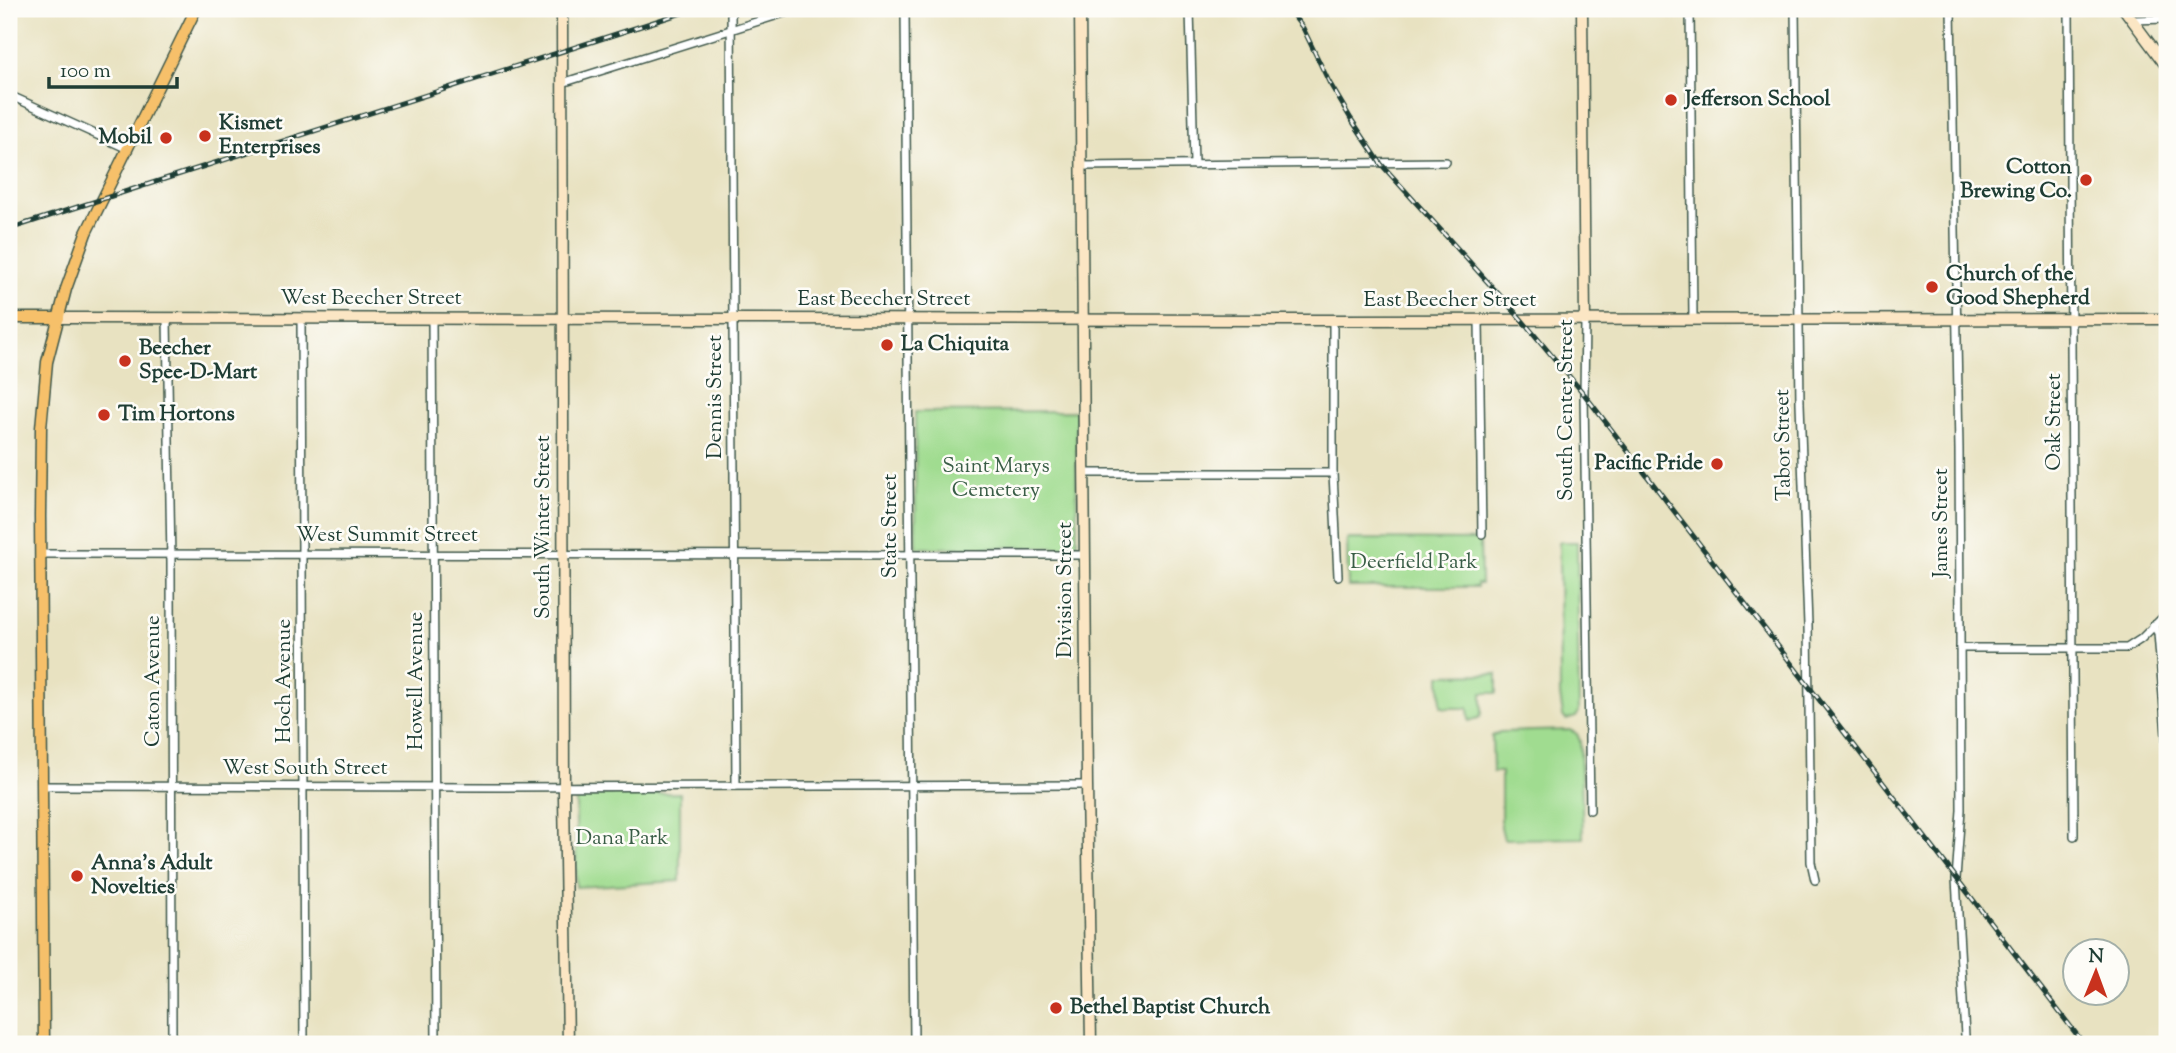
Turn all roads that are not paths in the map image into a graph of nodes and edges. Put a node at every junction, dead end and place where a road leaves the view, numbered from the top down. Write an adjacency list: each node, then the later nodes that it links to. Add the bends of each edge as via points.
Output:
1 (197, 9): 20 (main road)
2 (562, 9): 18 (street, South Winter Street)
3 (731, 9): 16 (street, Dennis Street)
4 (797, 9): 16 (street)
5 (905, 9): 31 (street, State Street)
6 (1080, 9): 23 (street, Division Street)
7 (1191, 9): 22 (street)
8 (1582, 9): 39 (street, South Center Street)
9 (1690, 9): 32 (street)
10 (1795, 9): 33 (street, Tabor Street)
11 (1951, 9): 40 (street, James Street)
12 (2069, 9): 34 (street, Oak Street)
13 (2124, 9): 15 (street)
14 (2167, 19): 15 (street)
15 (2132, 20): 17 (street)
16 (731, 30): 18 (street); 30 (street, Dennis Street)
17 (2167, 67)
18 (562, 83): 29 (street, South Winter Street)
19 (9, 95): 20 (street)
20 (128, 149): 25 (main road, via 86,233)
21 (1446, 162): 22 (street)
22 (1194, 165): 23 (street)
23 (1082, 166): 36 (street, Division Street)
24 (9, 318): 25 (main road, West Beecher Street)
25 (59, 318): 26 (street, West Beecher Street); 45 (main road, via 47,362 42,416)
26 (167, 318): 27 (street, West Beecher Street); 46 (street, Caton Avenue)
27 (301, 318): 28 (street, West Beecher Street); 44 (street, Hoch Avenue)
28 (432, 318): 29 (street, West Beecher Street); 47 (street, Howell Avenue)
29 (562, 319): 30 (street, West Beecher Street); 48 (street, South Winter Street)
30 (734, 319): 31 (street, East Beecher Street); 49 (street, Dennis Street)
31 (906, 319): 36 (street, East Beecher Street); 50 (street, State Street)
32 (1693, 319): 33 (street, East Beecher Street); 39 (street, East Beecher Street)
33 (1800, 319): 40 (street, East Beecher Street); 69 (street, Tabor Street, via 1811,862)
34 (2072, 319): 35 (street, East Beecher Street); 40 (street, East Beecher Street); 56 (street, Oak Street)
35 (2167, 319)
36 (1084, 320): 37 (street, East Beecher Street); 41 (street, Division Street)
37 (1333, 320): 38 (street, East Beecher Street); 42 (street)
38 (1479, 320): 39 (street, East Beecher Street); 43 (street)
39 (1586, 320): 67 (street, South Center Street)
40 (1957, 320): 55 (street, James Street)
41 (1085, 473): 42 (street); 51 (street, Division Street)
42 (1333, 473): 52 (street)
43 (1482, 534)
44 (302, 553): 46 (street, West Summit Street); 47 (street, West Summit Street); 64 (street, Hoch Avenue)
45 (41, 554): 46 (street, West Summit Street); 61 (main road)
46 (171, 554): 62 (street, Caton Avenue)
47 (433, 554): 48 (street, West Summit Street); 65 (street, Howell Avenue)
48 (563, 554): 49 (street, West Summit Street); 66 (street, South Winter Street)
49 (733, 555): 50 (street, West Summit Street); 63 (street, Dennis Street)
50 (908, 555): 51 (street, West Summit Street); 59 (street, State Street)
51 (1085, 555): 60 (street, Division Street)
52 (1338, 576)
53 (2167, 613): 54 (street)
54 (2153, 625): 56 (street, via 2127,648); 57 (street, via 2158,633)
55 (1960, 648): 56 (street); 70 (street, James Street, via 1961,810 1956,879)
56 (2073, 648): 68 (street, Oak Street)
57 (2166, 728): 58 (street)
58 (2167, 748)
59 (910, 785): 60 (street, West South Street); 63 (street, West South Street); 76 (street, State Street)
60 (1087, 785): 77 (street, Division Street)
61 (41, 786): 62 (street, West South Street); 71 (main road)
62 (172, 786): 64 (street, West South Street); 72 (street, Caton Avenue)
63 (736, 786): 66 (street, West South Street)
64 (303, 787): 65 (street, West South Street); 73 (street, Hoch Avenue)
65 (435, 787): 66 (street, West South Street); 74 (street, Howell Avenue)
66 (564, 787): 75 (street, South Winter Street)
67 (1590, 810)
68 (2074, 836)
69 (1815, 880)
70 (1965, 1036)
71 (44, 1044)
72 (172, 1044)
73 (304, 1044)
74 (436, 1044)
75 (568, 1044)
76 (914, 1044)
77 (1091, 1044)

